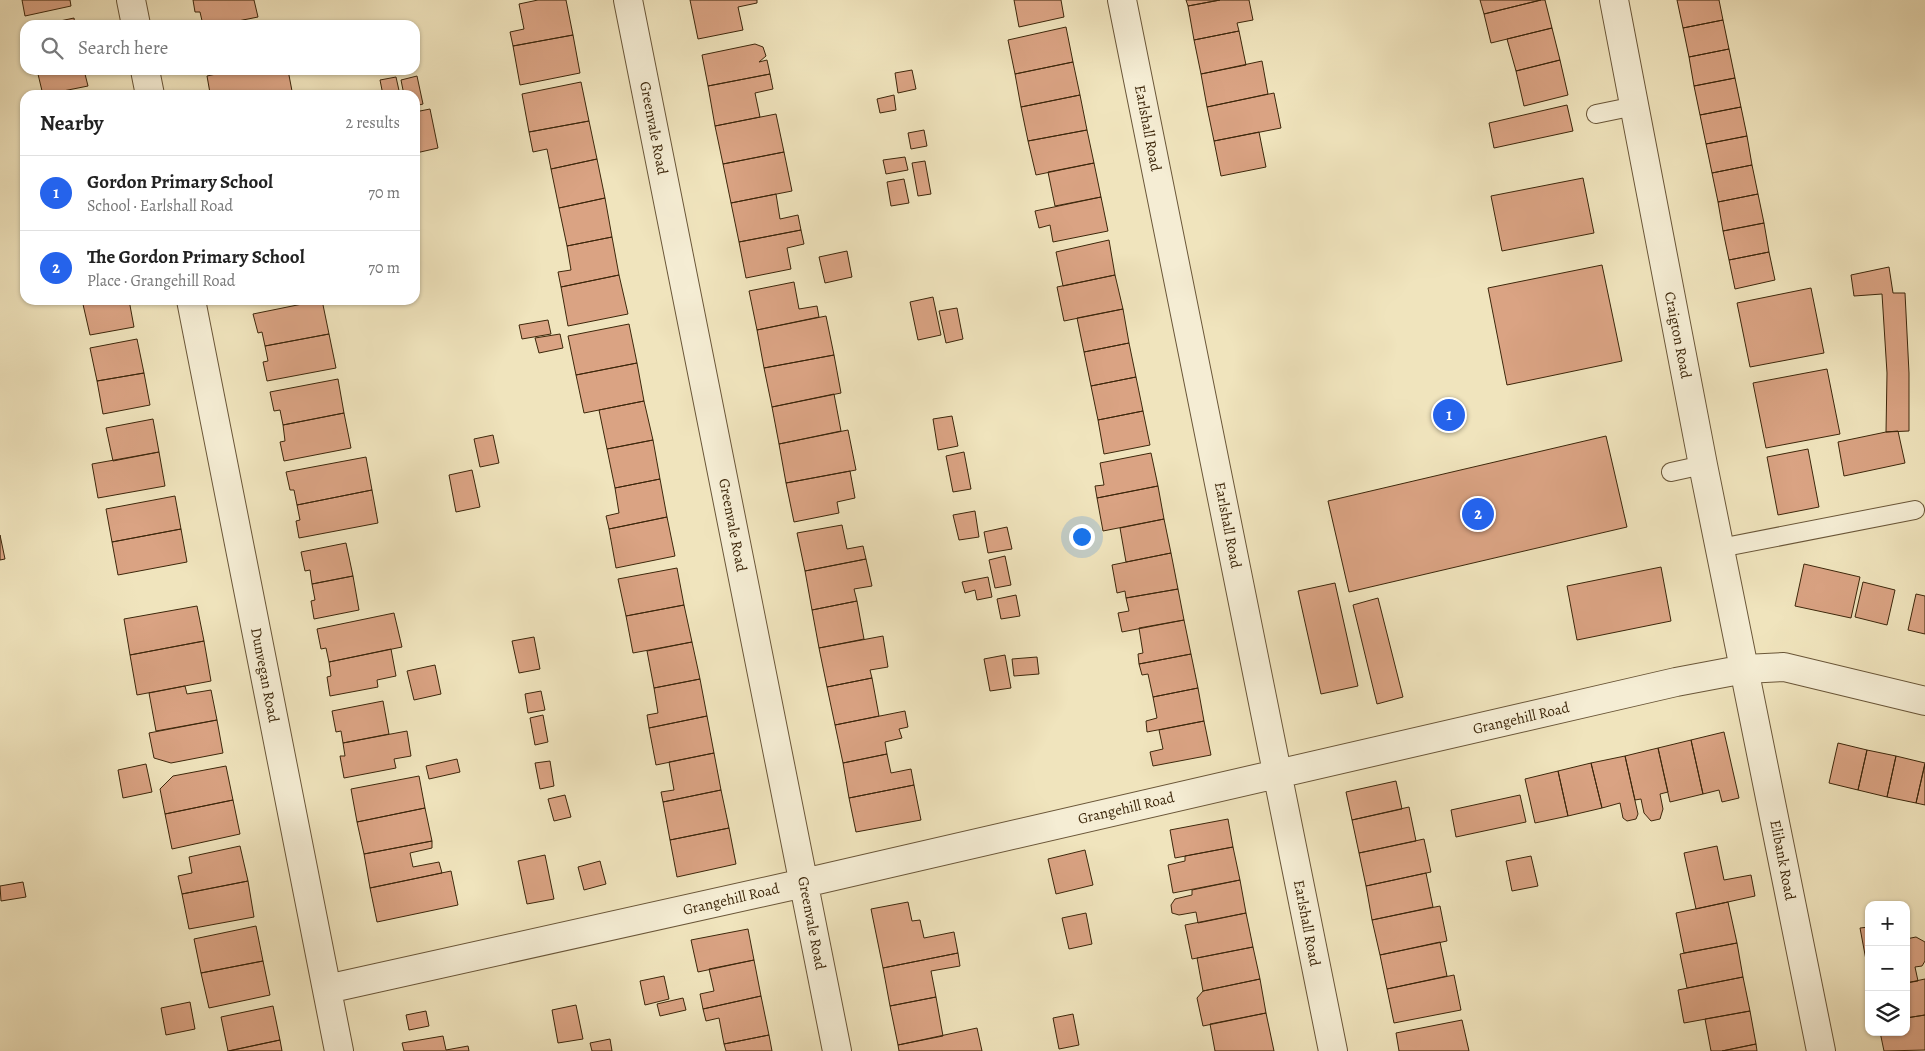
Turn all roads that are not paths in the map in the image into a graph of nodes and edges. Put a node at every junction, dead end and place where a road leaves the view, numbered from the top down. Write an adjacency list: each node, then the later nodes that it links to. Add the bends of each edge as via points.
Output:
1 (131, 0): 5 (street)
2 (628, 0): 18 (street, Greenvale Road)
3 (1122, 0): 17 (street, Earlshall Road)
4 (1614, 0): 8 (street, Craigton Road)
5 (135, 20)
6 (146, 75): 7 (street)
7 (149, 90)
8 (1635, 106): 9 (lane); 11 (street, Craigton Road)
9 (1596, 114)
10 (192, 305): 19 (street, Dunvegan Road)
11 (1703, 465): 12 (lane); 14 (street, Craigton Road)
12 (1671, 472)
13 (1915, 510): 14 (lane)
14 (1720, 548): 15 (street, Craigton Road)
15 (1745, 669): 16 (street, Grangehill Road, via 1784,667); 17 (street, Grangehill Road); 23 (street, Elibank Road)
16 (1925, 701)
17 (1278, 773): 18 (street, Grangehill Road); 22 (street, Earlshall Road)
18 (804, 883): 19 (street, Grangehill Road); 21 (street, Greenvale Road)
19 (327, 989): 20 (street, Dunvegan Road)
20 (339, 1051)
21 (837, 1051)
22 (1333, 1051)
23 (1821, 1051)

